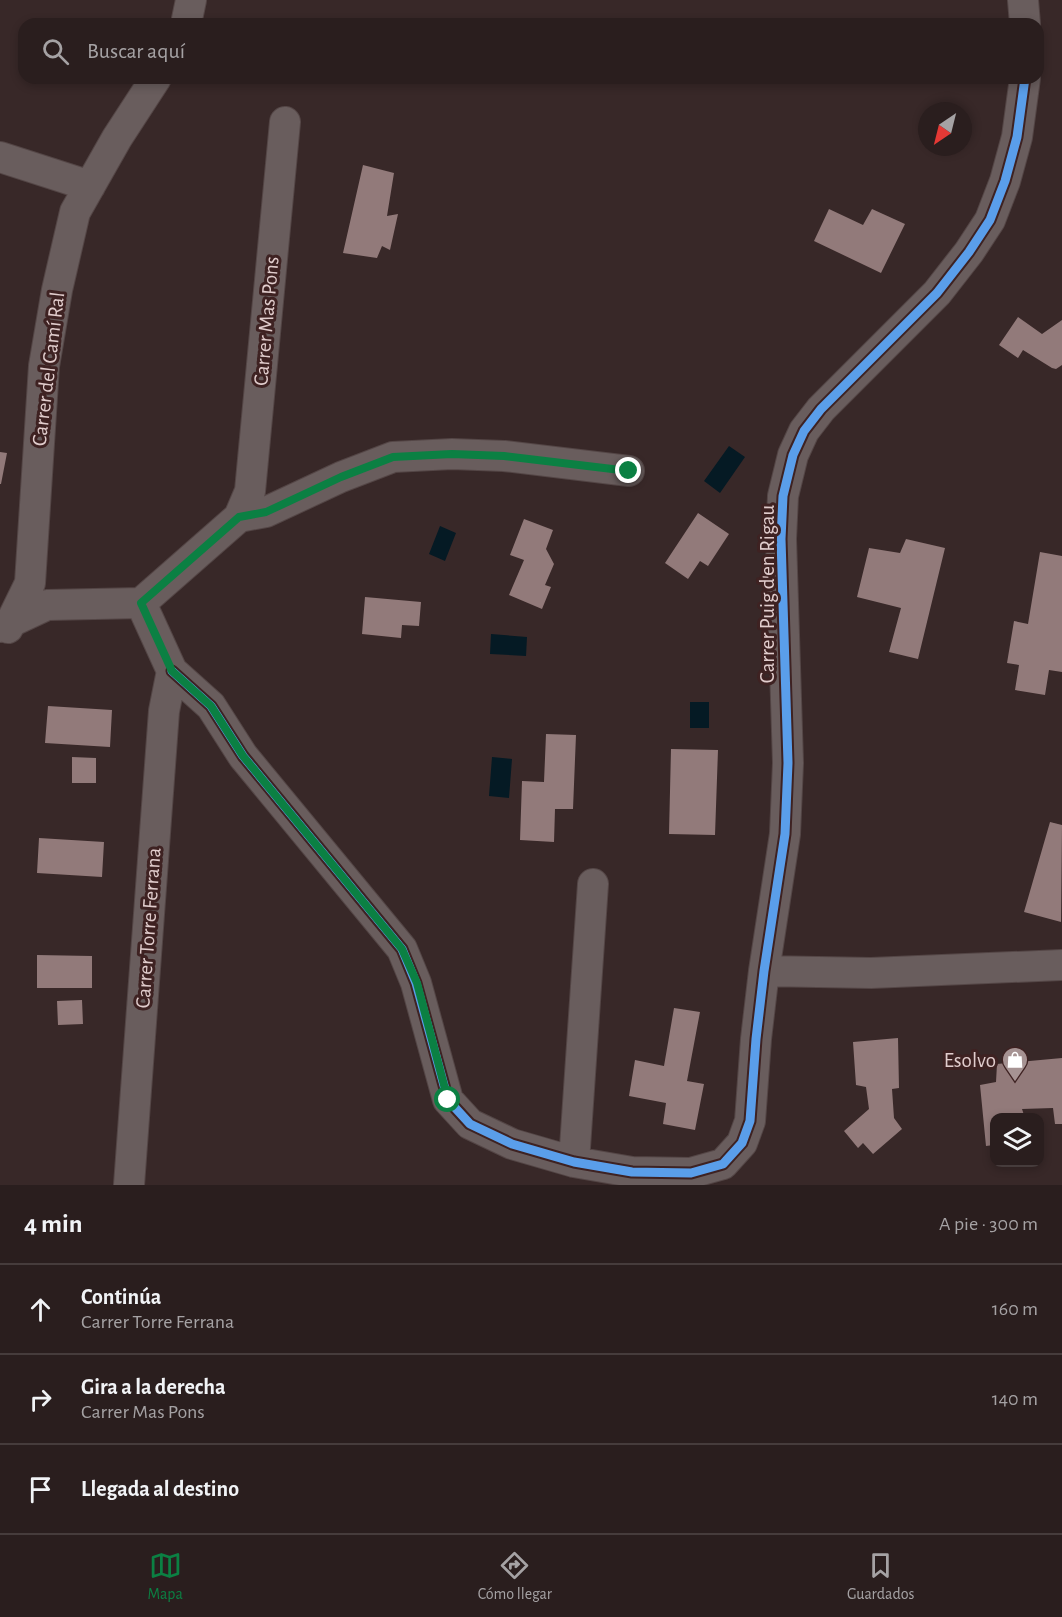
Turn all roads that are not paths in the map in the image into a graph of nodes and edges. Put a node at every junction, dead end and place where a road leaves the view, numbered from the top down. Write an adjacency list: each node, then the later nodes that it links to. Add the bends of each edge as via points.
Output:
1 (191, 0): 3 (street)
2 (1023, 0): 4 (street)
3 (187, 18)
4 (1024, 18)
5 (152, 84): 9 (street, Carrer del Camí Ral)
6 (1024, 84): 17 (street, Carrer Puig d'en Rigau, via 1017,137 990,220 937,293 821,409 804,431 793,455 783,496 781,539 788,763 785,834)
7 (285, 122): 11 (street, Carrer Mas Pons, via 250,491)
8 (0, 157): 9 (street)
9 (90, 186): 13 (street, Carrer del Camí Ral, via 75,212 44,366 30,583)
10 (629, 471): 11 (street, Carrer Mas Pons, via 504,456 393,457 266,512)
11 (239, 517): 12 (street, Carrer Mas Pons)
12 (141, 603): 13 (street, via 47,605); 14 (street)
13 (4, 630)
14 (172, 671): 18 (street, via 211,706 243,756 402,949 417,983 448,1100 470,1124 512,1144); 19 (street, Carrer Torre Ferrana, via 164,711)
15 (593, 884): 18 (street)
16 (1062, 965): 17 (street, via 871,974)
17 (764, 971): 18 (street, via 750,1121 742,1143 723,1164 691,1173 632,1172)
18 (574, 1162)
19 (129, 1185)

